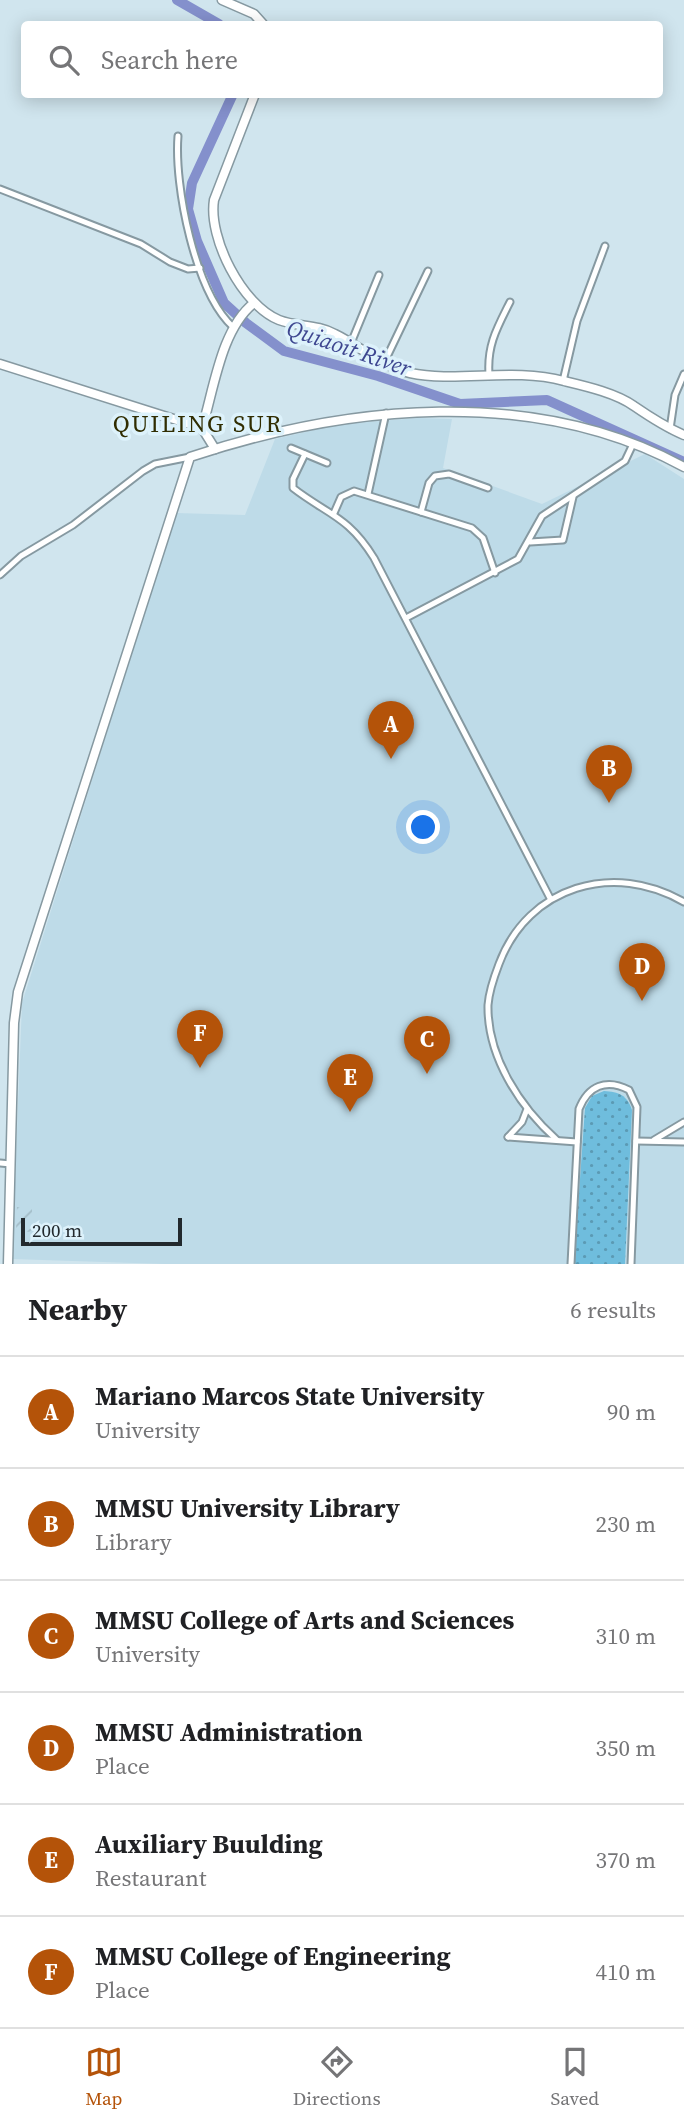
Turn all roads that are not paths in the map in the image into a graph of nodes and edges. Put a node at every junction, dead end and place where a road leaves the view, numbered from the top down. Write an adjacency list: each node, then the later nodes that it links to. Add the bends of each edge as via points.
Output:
1 (222, 0): 2 (street)
2 (260, 21)
3 (253, 98): 11 (street, via 211,217 235,277)
4 (178, 136): 7 (street, via 176,164 182,209)
5 (0, 189): 7 (street, via 131,240 170,262)
6 (606, 246): 18 (street, via 577,321)
7 (200, 268): 12 (street, via 223,318)
8 (428, 271): 14 (street)
9 (379, 275): 13 (street)
10 (510, 302): 16 (street, via 493,334)
11 (252, 305): 12 (street); 13 (street, via 281,321 318,327)
12 (235, 324): 20 (street, via 215,375)
13 (351, 343): 14 (street)
14 (384, 363): 16 (street, via 411,373)
15 (0, 364): 20 (street)
16 (489, 374): 18 (street)
17 (684, 374): 21 (street, via 675,395)
18 (563, 380): 21 (street, via 633,405)
19 (386, 413): 23 (street, via 514,417); 25 (street, via 311,423); 31 (street)
20 (202, 428): 25 (street)
21 (670, 429): 22 (street)
22 (684, 435)
23 (633, 444): 29 (street); 32 (street, via 625,461)
24 (291, 448): 26 (street)
25 (215, 449): 27 (street)
26 (305, 454): 28 (street); 34 (street, via 293,488)
27 (190, 457): 37 (street, via 143,471); 49 (street, via 18,992)
28 (327, 463)
29 (684, 467)
30 (488, 488): 33 (street, via 442,473 429,483)
31 (368, 494): 33 (street); 34 (street, via 344,494)
32 (573, 497): 35 (street, via 542,516); 35 (street, via 563,540)
33 (421, 512): 36 (street, via 472,528 483,538)
34 (334, 513): 38 (street, via 361,537)
35 (530, 542): 36 (street, via 518,559)
36 (495, 573): 38 (street)
37 (0, 575)
38 (406, 618): 39 (street)
39 (550, 898): 40 (street, via 610,881 667,892); 41 (street, via 516,930 492,982 488,1005 497,1055)
40 (684, 902)
41 (527, 1109): 43 (street); 43 (street, via 508,1137)
42 (684, 1122): 44 (street)
43 (557, 1140): 46 (street)
44 (654, 1140): 45 (street); 47 (street)
45 (635, 1141): 46 (street, via 635,1098 629,1090 612,1084 594,1086 584,1096); 53 (street)
46 (577, 1142): 52 (street)
47 (684, 1142)
48 (0, 1163): 49 (street)
49 (11, 1164): 50 (street)
50 (5, 1217): 51 (street)
51 (8, 1264)
52 (571, 1264)
53 (631, 1264)

